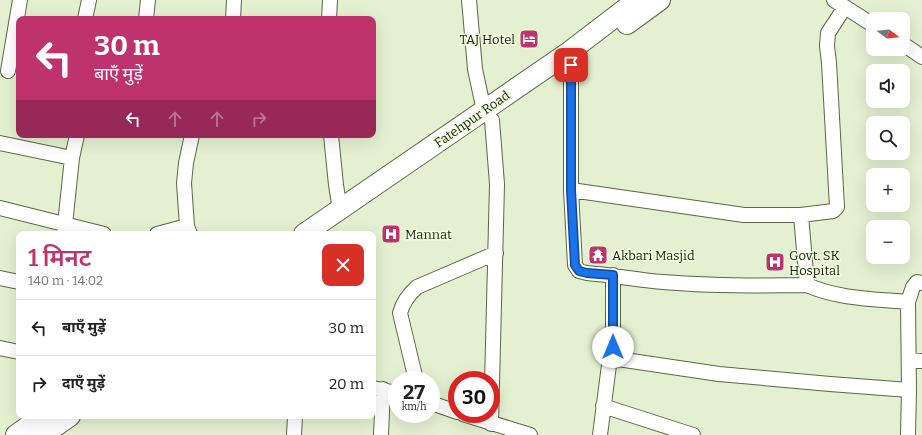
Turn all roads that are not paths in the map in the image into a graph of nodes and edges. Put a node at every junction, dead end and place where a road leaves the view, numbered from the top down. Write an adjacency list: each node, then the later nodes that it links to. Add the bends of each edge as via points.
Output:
1 (20, 0): 10 (street)
2 (89, 0): 11 (street)
3 (148, 0): 12 (street)
4 (234, 0): 13 (street)
5 (330, 0): 14 (street)
6 (469, 0): 21 (street, via 475,69)
7 (637, 0): 21 (street, Fatehpur Road)
8 (660, 0): 19 (street)
9 (839, 4): 15 (street); 30 (street, via 828,33 827,46 838,207 834,211)
10 (18, 16)
11 (86, 16)
12 (146, 16)
13 (233, 16)
14 (329, 16)
15 (866, 21)
16 (16, 26): 20 (street)
17 (910, 49): 18 (street)
18 (922, 57)
19 (571, 65): 21 (street); 27 (street)
20 (9, 72)
21 (488, 115): 29 (street, Fatehpur Road); 35 (street); 36 (street, via 498,184)
22 (76, 138): 26 (street)
23 (191, 138): 32 (street, via 184,183)
24 (330, 138): 29 (street)
25 (0, 143): 26 (street)
26 (72, 158): 31 (street)
27 (571, 190): 30 (street, via 744,215); 37 (street, via 575,265 579,271)
28 (0, 208): 31 (street)
29 (340, 210): 34 (street, Fatehpur Road)
30 (801, 215): 41 (street)
31 (65, 229): 33 (street)
32 (188, 230)
33 (81, 231)
34 (308, 231)
35 (332, 231)
36 (496, 253): 47 (street, via 417,287 408,295 400,313); 55 (street)
37 (613, 275): 41 (street, via 661,282 754,287); 45 (street)
38 (0, 278): 39 (street)
39 (16, 281)
40 (922, 283): 42 (street, via 917,282 914,285)
41 (807, 285): 42 (street, via 836,294)
42 (908, 302): 46 (street)
43 (0, 348): 44 (street)
44 (16, 351)
45 (613, 361): 49 (street, via 618,359 719,374); 51 (street, via 609,365)
46 (915, 361): 49 (street)
47 (414, 371)
48 (378, 389): 50 (street); 59 (street)
49 (909, 390): 63 (street)
50 (388, 391)
51 (603, 406): 61 (street); 62 (street)
52 (39, 419): 56 (street)
53 (66, 419): 57 (street)
54 (295, 419): 58 (street)
55 (491, 424): 60 (street)
56 (16, 435)
57 (43, 435)
58 (294, 435)
59 (381, 435)
60 (530, 435)
61 (600, 435)
62 (693, 435)
63 (908, 435)

